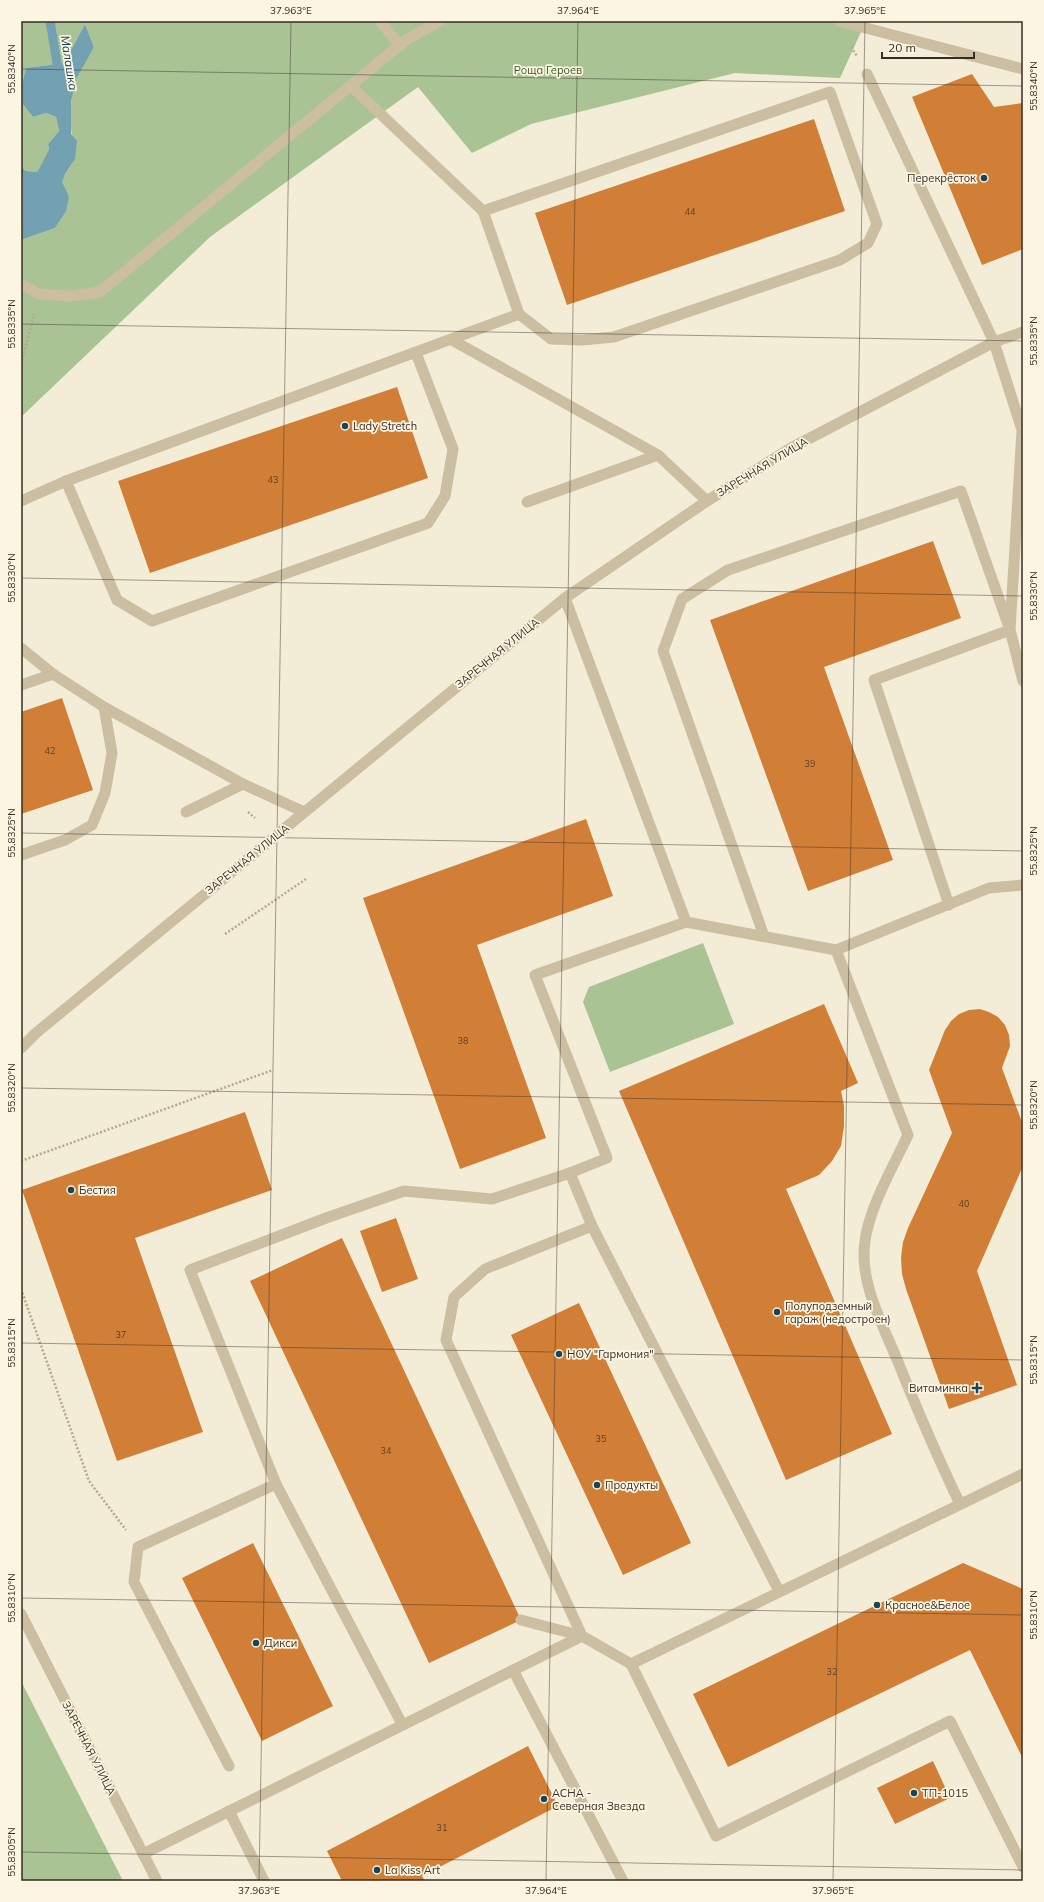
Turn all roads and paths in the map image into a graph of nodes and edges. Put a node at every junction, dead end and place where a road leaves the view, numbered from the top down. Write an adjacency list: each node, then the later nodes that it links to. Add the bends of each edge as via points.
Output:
1 (380, 21): 4 (street)
2 (440, 21): 4 (street)
3 (839, 21): 5 (street)
4 (400, 46): 7 (street)
5 (1023, 69)
6 (867, 74): 14 (street)
7 (351, 86): 8 (street); 10 (street, via 100,292 70,296)
8 (483, 211): 11 (street); 11 (street, via 830,92 877,224 868,243 840,260 614,336 551,340)
9 (21, 284): 10 (street)
10 (39, 294): 16 (path)
11 (519, 314): 13 (street)
12 (1023, 332): 14 (street, ЗАРЕЧНАЯ УЛИЦА)
13 (452, 340): 15 (street); 18 (street)
14 (994, 342): 17 (street); 21 (street, ЗАРЕЧНАЯ УЛИЦА, via 791,448)
15 (416, 353): 19 (street); 19 (street, via 454,449 445,496 428,523 152,621 117,600)
16 (21, 365)
17 (1023, 429): 24 (street)
18 (658, 455): 21 (street); 22 (street)
19 (66, 481): 20 (street)
20 (21, 500)
21 (707, 501): 23 (street, ЗАРЕЧНАЯ УЛИЦА)
22 (527, 502)
23 (565, 598): 32 (street, ЗАРЕЧНАЯ УЛИЦА); 37 (street)
24 (1010, 630): 27 (street); 36 (street, via 874,680); 39 (street, via 961,491 728,570 682,599 663,651)
25 (21, 648): 26 (street)
26 (53, 674): 28 (street); 29 (street)
27 (1023, 681)
28 (21, 685)
29 (104, 707): 30 (street); 33 (street, via 112,753 105,793 92,825 65,840)
30 (243, 784): 31 (street); 32 (street)
31 (186, 812)
32 (304, 812): 41 (street, ЗАРЕЧНАЯ УЛИЦА)
33 (21, 855)
34 (306, 879): 38 (path)
35 (1023, 884): 36 (street, via 989,888)
36 (949, 905): 40 (street)
37 (686, 922): 39 (street); 44 (street, via 536,975 607,1158)
38 (225, 934)
39 (764, 936): 40 (street)
40 (836, 950): 49 (street, via 908,1134 874,1210 865,1240 864,1266 872,1298 922,1422)
41 (21, 1048)
42 (273, 1070): 43 (path)
43 (21, 1160)
44 (570, 1173): 45 (street); 48 (street, via 492,1199 404,1191 190,1270)
45 (592, 1226): 51 (street); 54 (street, via 485,1269 454,1297 446,1340)
46 (21, 1289): 50 (path, via 89,1481)
47 (1023, 1474): 49 (street)
48 (276, 1484): 50 (street); 57 (street)
49 (960, 1504): 51 (street)
50 (138, 1547): 58 (street, via 134,1582)
51 (779, 1591): 55 (street)
52 (21, 1614): 60 (street, ЗАРЕЧНАЯ УЛИЦА)
53 (521, 1620): 54 (street)
54 (582, 1636): 55 (street); 56 (street)
55 (631, 1664): 61 (street, via 716,1836 950,1721)
56 (513, 1670): 57 (street); 64 (street)
57 (402, 1724): 59 (street)
58 (229, 1766)
59 (229, 1811): 60 (street); 63 (street)
60 (143, 1854): 62 (street, ЗАРЕЧНАЯ УЛИЦА)
61 (1023, 1867)
62 (157, 1881)
63 (264, 1881)
64 (623, 1881)

